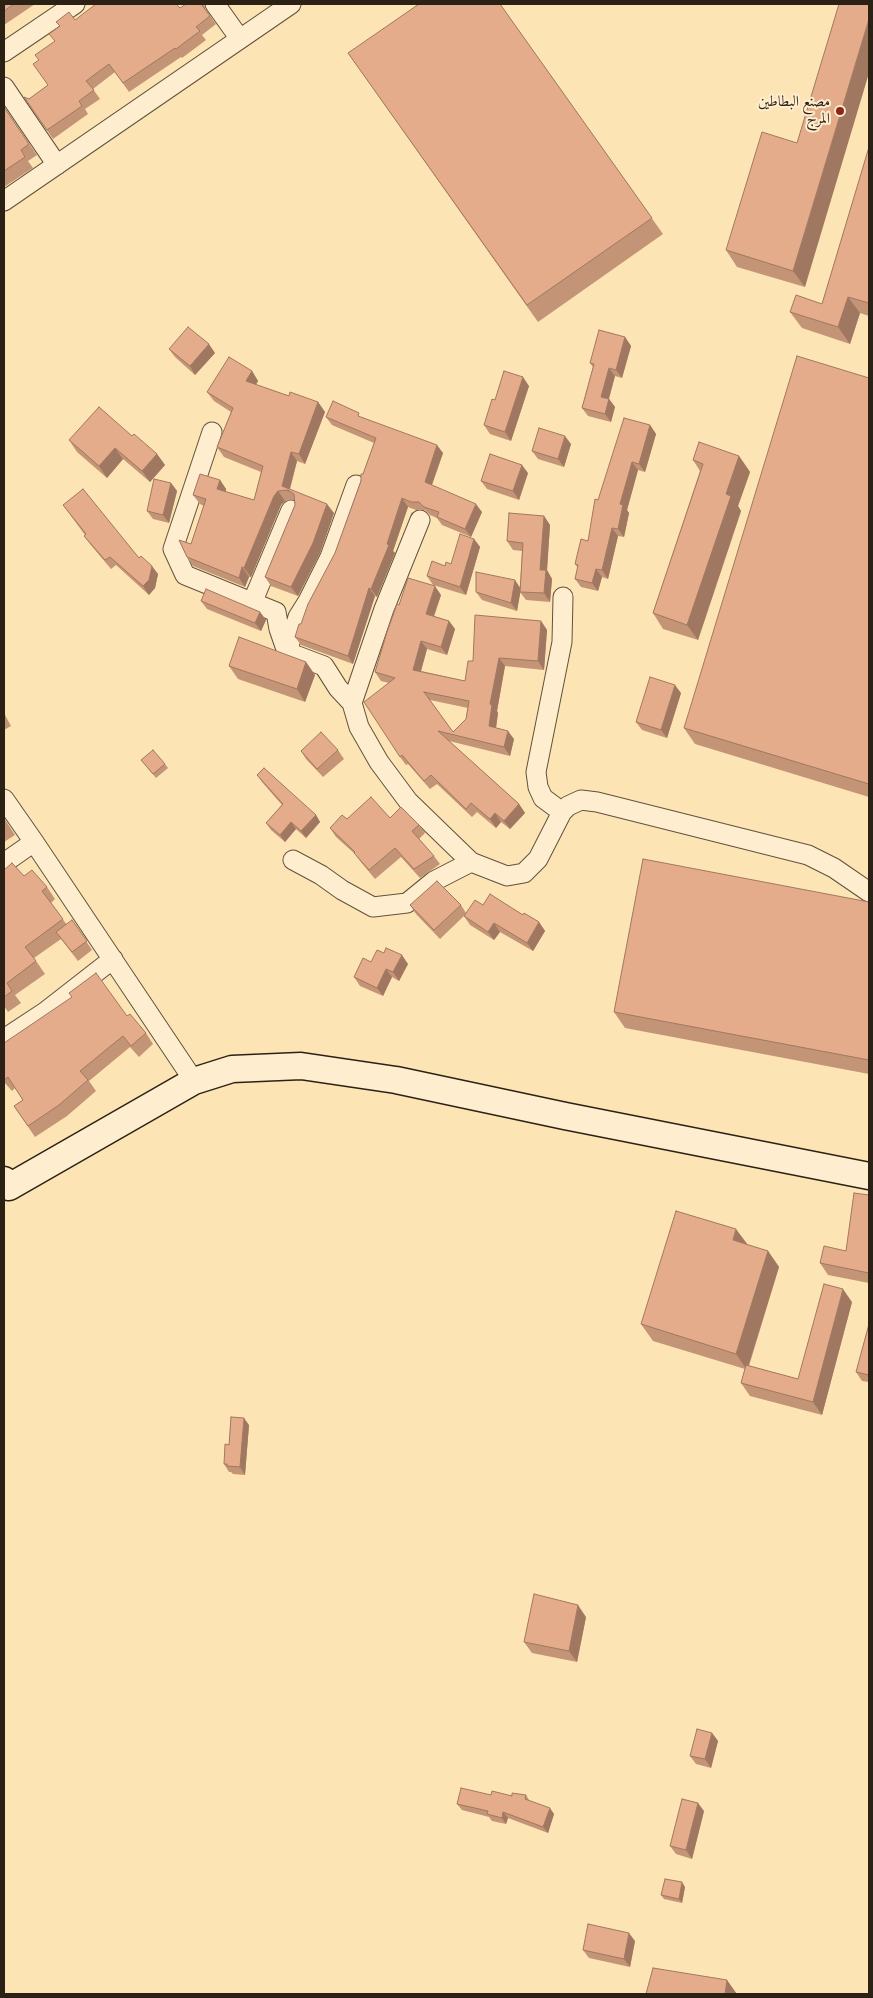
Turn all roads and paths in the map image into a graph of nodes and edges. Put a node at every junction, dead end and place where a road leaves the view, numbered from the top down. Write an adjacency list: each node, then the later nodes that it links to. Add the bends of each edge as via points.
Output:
1 (75, 4): 5 (street)
2 (215, 4): 4 (street)
3 (291, 4): 4 (street)
4 (240, 39): 7 (street)
5 (4, 52)
6 (4, 87): 7 (street)
7 (56, 165): 8 (street)
8 (4, 202)
9 (212, 432): 14 (street, via 173,549 185,575)
10 (356, 485): 15 (street, via 330,557 298,617)
11 (291, 510): 14 (street)
12 (420, 520): 16 (street, via 384,609)
13 (563, 597): 18 (street, via 562,642 536,772 543,798)
14 (252, 603): 15 (street, via 276,612)
15 (287, 652): 16 (street, via 324,666)
16 (352, 703): 21 (street, via 359,727 378,762 402,793)
17 (4, 798): 19 (street)
18 (562, 812): 21 (street, via 538,859 524,873 507,876); 23 (street, via 581,800 597,802 808,855)
19 (34, 842): 22 (street); 24 (street)
20 (294, 860): 21 (street, via 373,906 407,903 434,881)
21 (471, 862)
22 (4, 863)
23 (869, 892)
24 (113, 959): 25 (street); 26 (street)
25 (4, 1039)
26 (194, 1081): 27 (street, via 232,1069 301,1066 462,1093); 28 (street)
27 (869, 1176)
28 (5, 1186)

